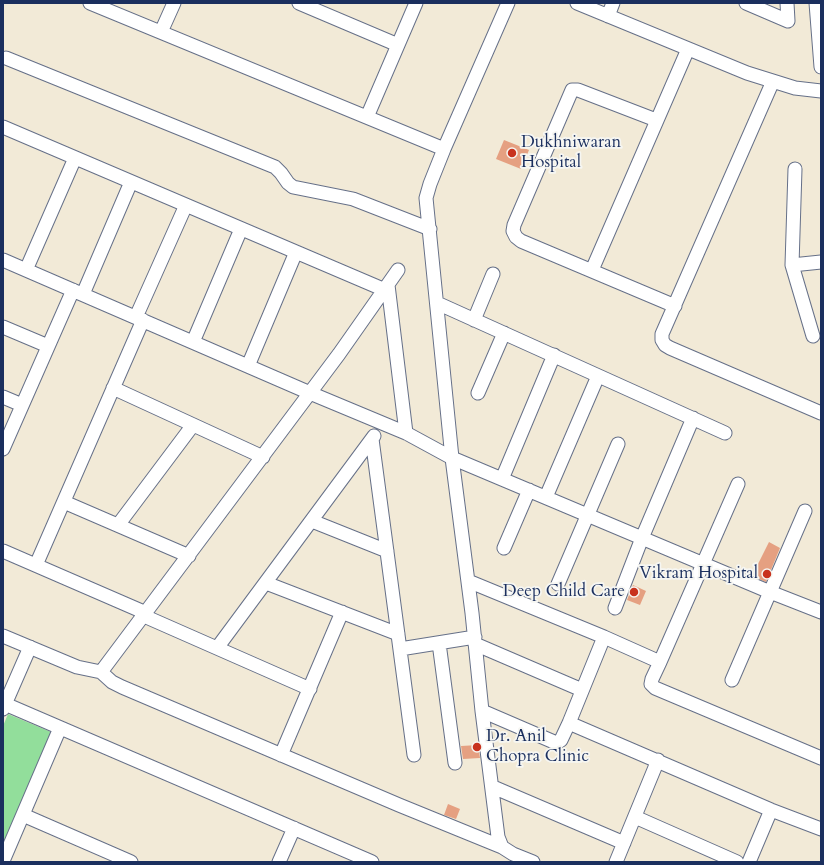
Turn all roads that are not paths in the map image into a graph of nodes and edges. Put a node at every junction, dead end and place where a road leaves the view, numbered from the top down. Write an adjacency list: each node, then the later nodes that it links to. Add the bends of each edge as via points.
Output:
1 (174, 3): 12 (street)
2 (299, 3): 13 (street)
3 (416, 3): 13 (street)
4 (508, 3): 22 (street)
5 (577, 3): 11 (street)
6 (613, 3): 11 (street)
7 (746, 3): 8 (street, via 788,21)
8 (787, 3)
9 (816, 3): 16 (street)
10 (95, 4): 12 (street)
11 (608, 16): 14 (street)
12 (161, 32): 19 (street)
13 (398, 45): 19 (street)
14 (688, 49): 17 (street); 20 (street)
15 (6, 58): 28 (street, via 275,167 293,187 353,199)
16 (821, 67)
17 (773, 81): 18 (street, via 795,88); 40 (street)
18 (821, 91)
19 (367, 117): 22 (street)
20 (656, 120): 35 (street); 35 (street, via 578,90 572,90 570,93 513,231 521,241)
21 (3, 128): 23 (street)
22 (444, 149): 28 (street, via 426,198)
23 (75, 158): 25 (street); 33 (street)
24 (795, 169): 32 (street)
25 (131, 182): 26 (street); 38 (street)
26 (186, 205): 27 (street); 41 (street)
27 (241, 229): 29 (street); 46 (street)
28 (430, 229): 39 (street)
29 (296, 252): 37 (street); 49 (street)
30 (3, 260): 33 (street)
31 (821, 262): 32 (street)
32 (792, 265): 45 (street)
33 (26, 270): 38 (street)
34 (398, 270): 37 (street)
35 (592, 270): 40 (street)
36 (493, 274): 42 (street)
37 (386, 288): 52 (street); 60 (street)
38 (78, 292): 41 (street); 47 (street)
39 (437, 303): 42 (street); 66 (street)
40 (675, 306): 56 (street, via 662,334 664,344)
41 (139, 319): 46 (street); 51 (street)
42 (474, 320): 44 (street)
43 (3, 327): 47 (street)
44 (504, 333): 48 (street); 53 (street)
45 (813, 336)
46 (193, 342): 49 (street)
47 (48, 346): 55 (street)
48 (554, 355): 50 (street); 67 (street)
49 (248, 366): 52 (street)
50 (598, 376): 57 (street); 70 (street)
51 (113, 388): 59 (street); 71 (street)
52 (310, 393): 58 (street); 65 (street)
53 (478, 393)
54 (3, 396): 55 (street)
55 (22, 405): 64 (street)
56 (821, 413)
57 (693, 418): 61 (street); 76 (street)
58 (383, 424): 60 (street); 62 (street)
59 (193, 425): 65 (street); 75 (street)
60 (406, 433): 66 (street)
61 (725, 433)
62 (372, 439): 74 (street); 79 (street)
63 (618, 444): 73 (street)
64 (3, 450)
65 (263, 457): 80 (street)
66 (452, 458): 67 (street); 83 (street)
67 (502, 479): 69 (street)
68 (738, 484): 81 (street)
69 (529, 490): 70 (street); 77 (street)
70 (546, 497): 73 (street)
71 (64, 502): 75 (street); 82 (street)
72 (805, 511): 86 (street)
73 (587, 515): 76 (street); 85 (street)
74 (312, 521): 79 (street); 84 (street)
75 (118, 525): 80 (street)
76 (642, 538): 81 (street); 87 (street)
77 (504, 548)
78 (3, 551): 82 (street)
79 (387, 551): 91 (street)
80 (189, 556): 90 (street)
81 (703, 564): 86 (street); 99 (street)
82 (36, 566): 90 (street)
83 (468, 582): 93 (street); 94 (street)
84 (266, 583): 88 (street); 97 (street)
85 (558, 584)
86 (770, 592): 89 (street); 101 (street)
87 (615, 608)
88 (342, 612): 91 (street); 102 (street)
89 (821, 612)
90 (145, 614): 97 (street); 100 (street)
91 (398, 634): 98 (street)
92 (3, 636): 96 (street)
93 (604, 637): 99 (street); 103 (street)
94 (475, 640): 95 (street); 103 (street); 105 (street)
95 (439, 643): 98 (street); 112 (street)
96 (30, 647): 100 (street, via 77,667); 104 (street)
97 (217, 648): 102 (street)
98 (400, 649): 109 (street)
99 (660, 662): 110 (street, via 651,684 655,688)
100 (101, 672): 108 (street, via 122,687)
101 (732, 680)
102 (310, 689): 108 (street)
103 (582, 690): 106 (street)
104 (4, 707): 107 (street)
105 (482, 711): 106 (street, via 554,742 561,740); 113 (street)
106 (569, 723): 111 (street)
107 (60, 728): 115 (street); 117 (street)
108 (281, 755): 120 (street)
109 (414, 755)
110 (821, 758)
111 (658, 760): 114 (street); 116 (street)
112 (455, 763)
113 (493, 787): 119 (street); 120 (street, via 498,837)
114 (771, 810): 118 (street); 128 (street)
115 (23, 815): 121 (street); 122 (street)
116 (635, 817): 119 (street); 127 (street)
117 (294, 828): 123 (street); 124 (street)
118 (821, 829)
119 (624, 843): 126 (street)
120 (502, 847): 125 (street)
121 (3, 861)
122 (131, 862)
123 (279, 862)
124 (372, 862)
125 (533, 862)
126 (616, 862)
127 (737, 862)
128 (749, 862)

